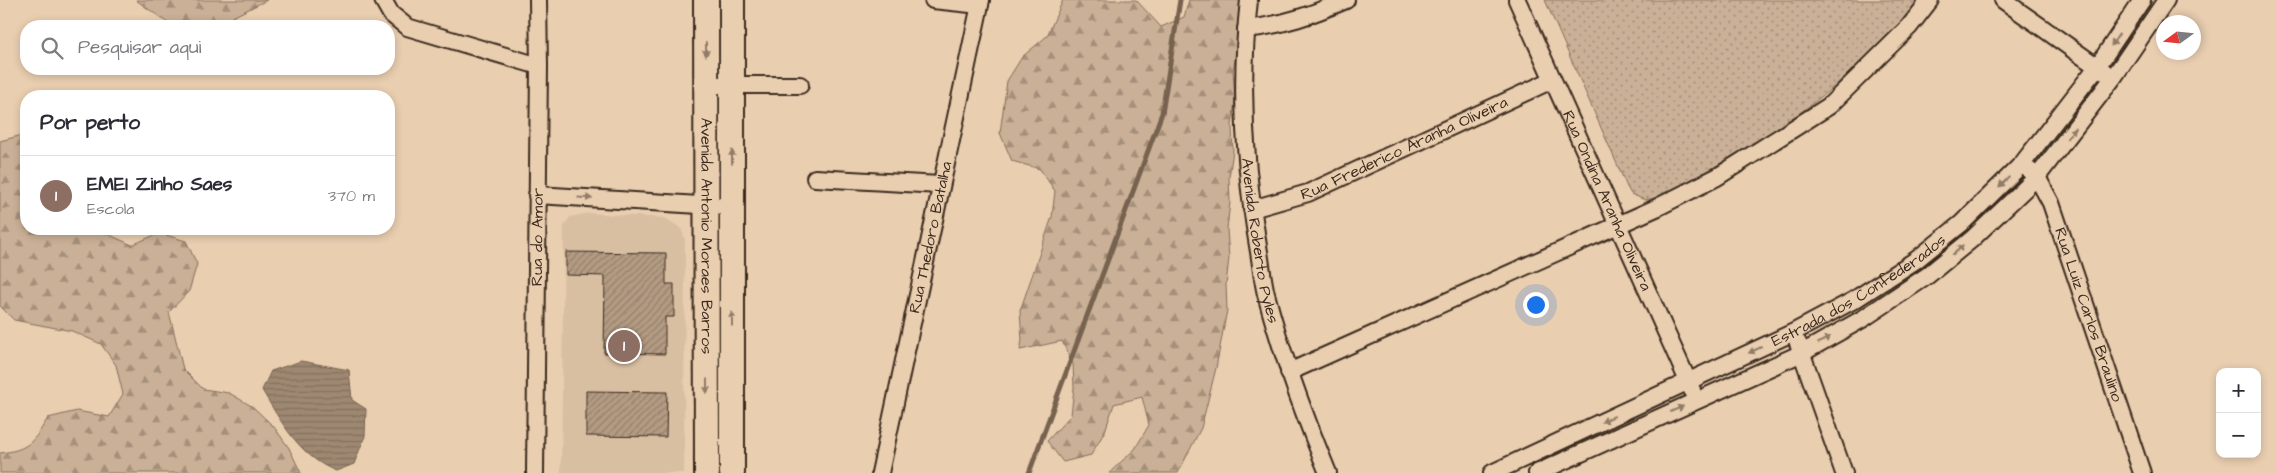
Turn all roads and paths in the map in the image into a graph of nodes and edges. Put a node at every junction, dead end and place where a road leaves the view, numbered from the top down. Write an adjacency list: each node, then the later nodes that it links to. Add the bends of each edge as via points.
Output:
1 (383, 0): 15 (street, via 391,14 407,27)
2 (538, 0): 15 (street, Rua do Amor)
3 (706, 0): 19 (street, Avenida Antonio Moraes Barros, one-way to 19)
4 (732, 0): 20 (street, Avenida Antonio Moraes Barros)
5 (933, 0): 13 (street)
6 (1249, 0): 14 (street, Avenida Roberto Pyles)
7 (1346, 0): 14 (street, via 1274,26)
8 (1518, 0): 18 (street, Rua Ondina Aranha Oliveira)
9 (1930, 0): 30 (street, via 1909,27 1829,106 1717,177)
10 (2004, 0): 16 (street)
11 (2142, 0): 16 (street, Estrada dos Confederados, one-way to 16)
12 (2166, 0): 17 (street, Estrada dos Confederados)
13 (980, 2): 25 (street, Rua Thedoro Batalha)
14 (1246, 28): 29 (street, Avenida Roberto Pyles, via 1245,126)
15 (539, 66): 26 (street, Rua do Amor)
16 (2097, 66): 17 (street); 22 (street, Estrada dos Confederados)
17 (2113, 78): 23 (street, Estrada dos Confederados, one-way to 17)
18 (1552, 80): 29 (street, Rua Frederico Aranha Oliveira, via 1308,193); 30 (street, Rua Ondina Aranha Oliveira)
19 (706, 85): 20 (street); 27 (street, Avenida Antonio Moraes Barros)
20 (732, 85): 21 (street); 28 (street, Avenida Antonio Moraes Barros, one-way to 20)
21 (800, 85)
22 (2022, 164): 23 (street, Rua Luiz Carlos Braulino); 31 (street, Estrada dos Confederados, one-way to 31, via 1962,223 1916,260 1854,300)
23 (2037, 177): 32 (street, Estrada dos Confederados, one-way to 23, via 1864,318 1927,276 1972,239); 45 (street, Rua Luiz Carlos Braulino, via 2051,203)
24 (815, 178): 25 (street)
25 (940, 184): 41 (street, Rua Thedoro Batalha)
26 (537, 195): 27 (street, one-way to 27); 38 (street, Rua do Amor)
27 (706, 206): 28 (street); 39 (street, Avenida Antonio Moraes Barros, one-way to 39)
28 (732, 207): 40 (street, Avenida Antonio Moraes Barros, one-way to 28)
29 (1252, 209): 33 (street, Avenida Roberto Pyles, via 1266,292)
30 (1618, 225): 33 (street); 34 (street, Rua Ondina Aranha Oliveira)
31 (1794, 332): 32 (street); 34 (street, Estrada dos Confederados, one-way to 34)
32 (1802, 353): 35 (street, Estrada dos Confederados); 44 (street)
33 (1289, 372): 42 (street, Avenida Roberto Pyles)
34 (1688, 382): 35 (street, Rua Ondina Aranha Oliveira); 36 (street, Estrada dos Confederados, one-way to 36)
35 (1697, 400): 37 (street, Estrada dos Confederados, one-way to 35)
36 (1535, 452): 37 (street); 43 (street, Estrada dos Confederados)
37 (1541, 472)
38 (535, 473)
39 (707, 473)
40 (732, 473)
41 (880, 473)
42 (1328, 473)
43 (1492, 473)
44 (1844, 473)
45 (2142, 473)

